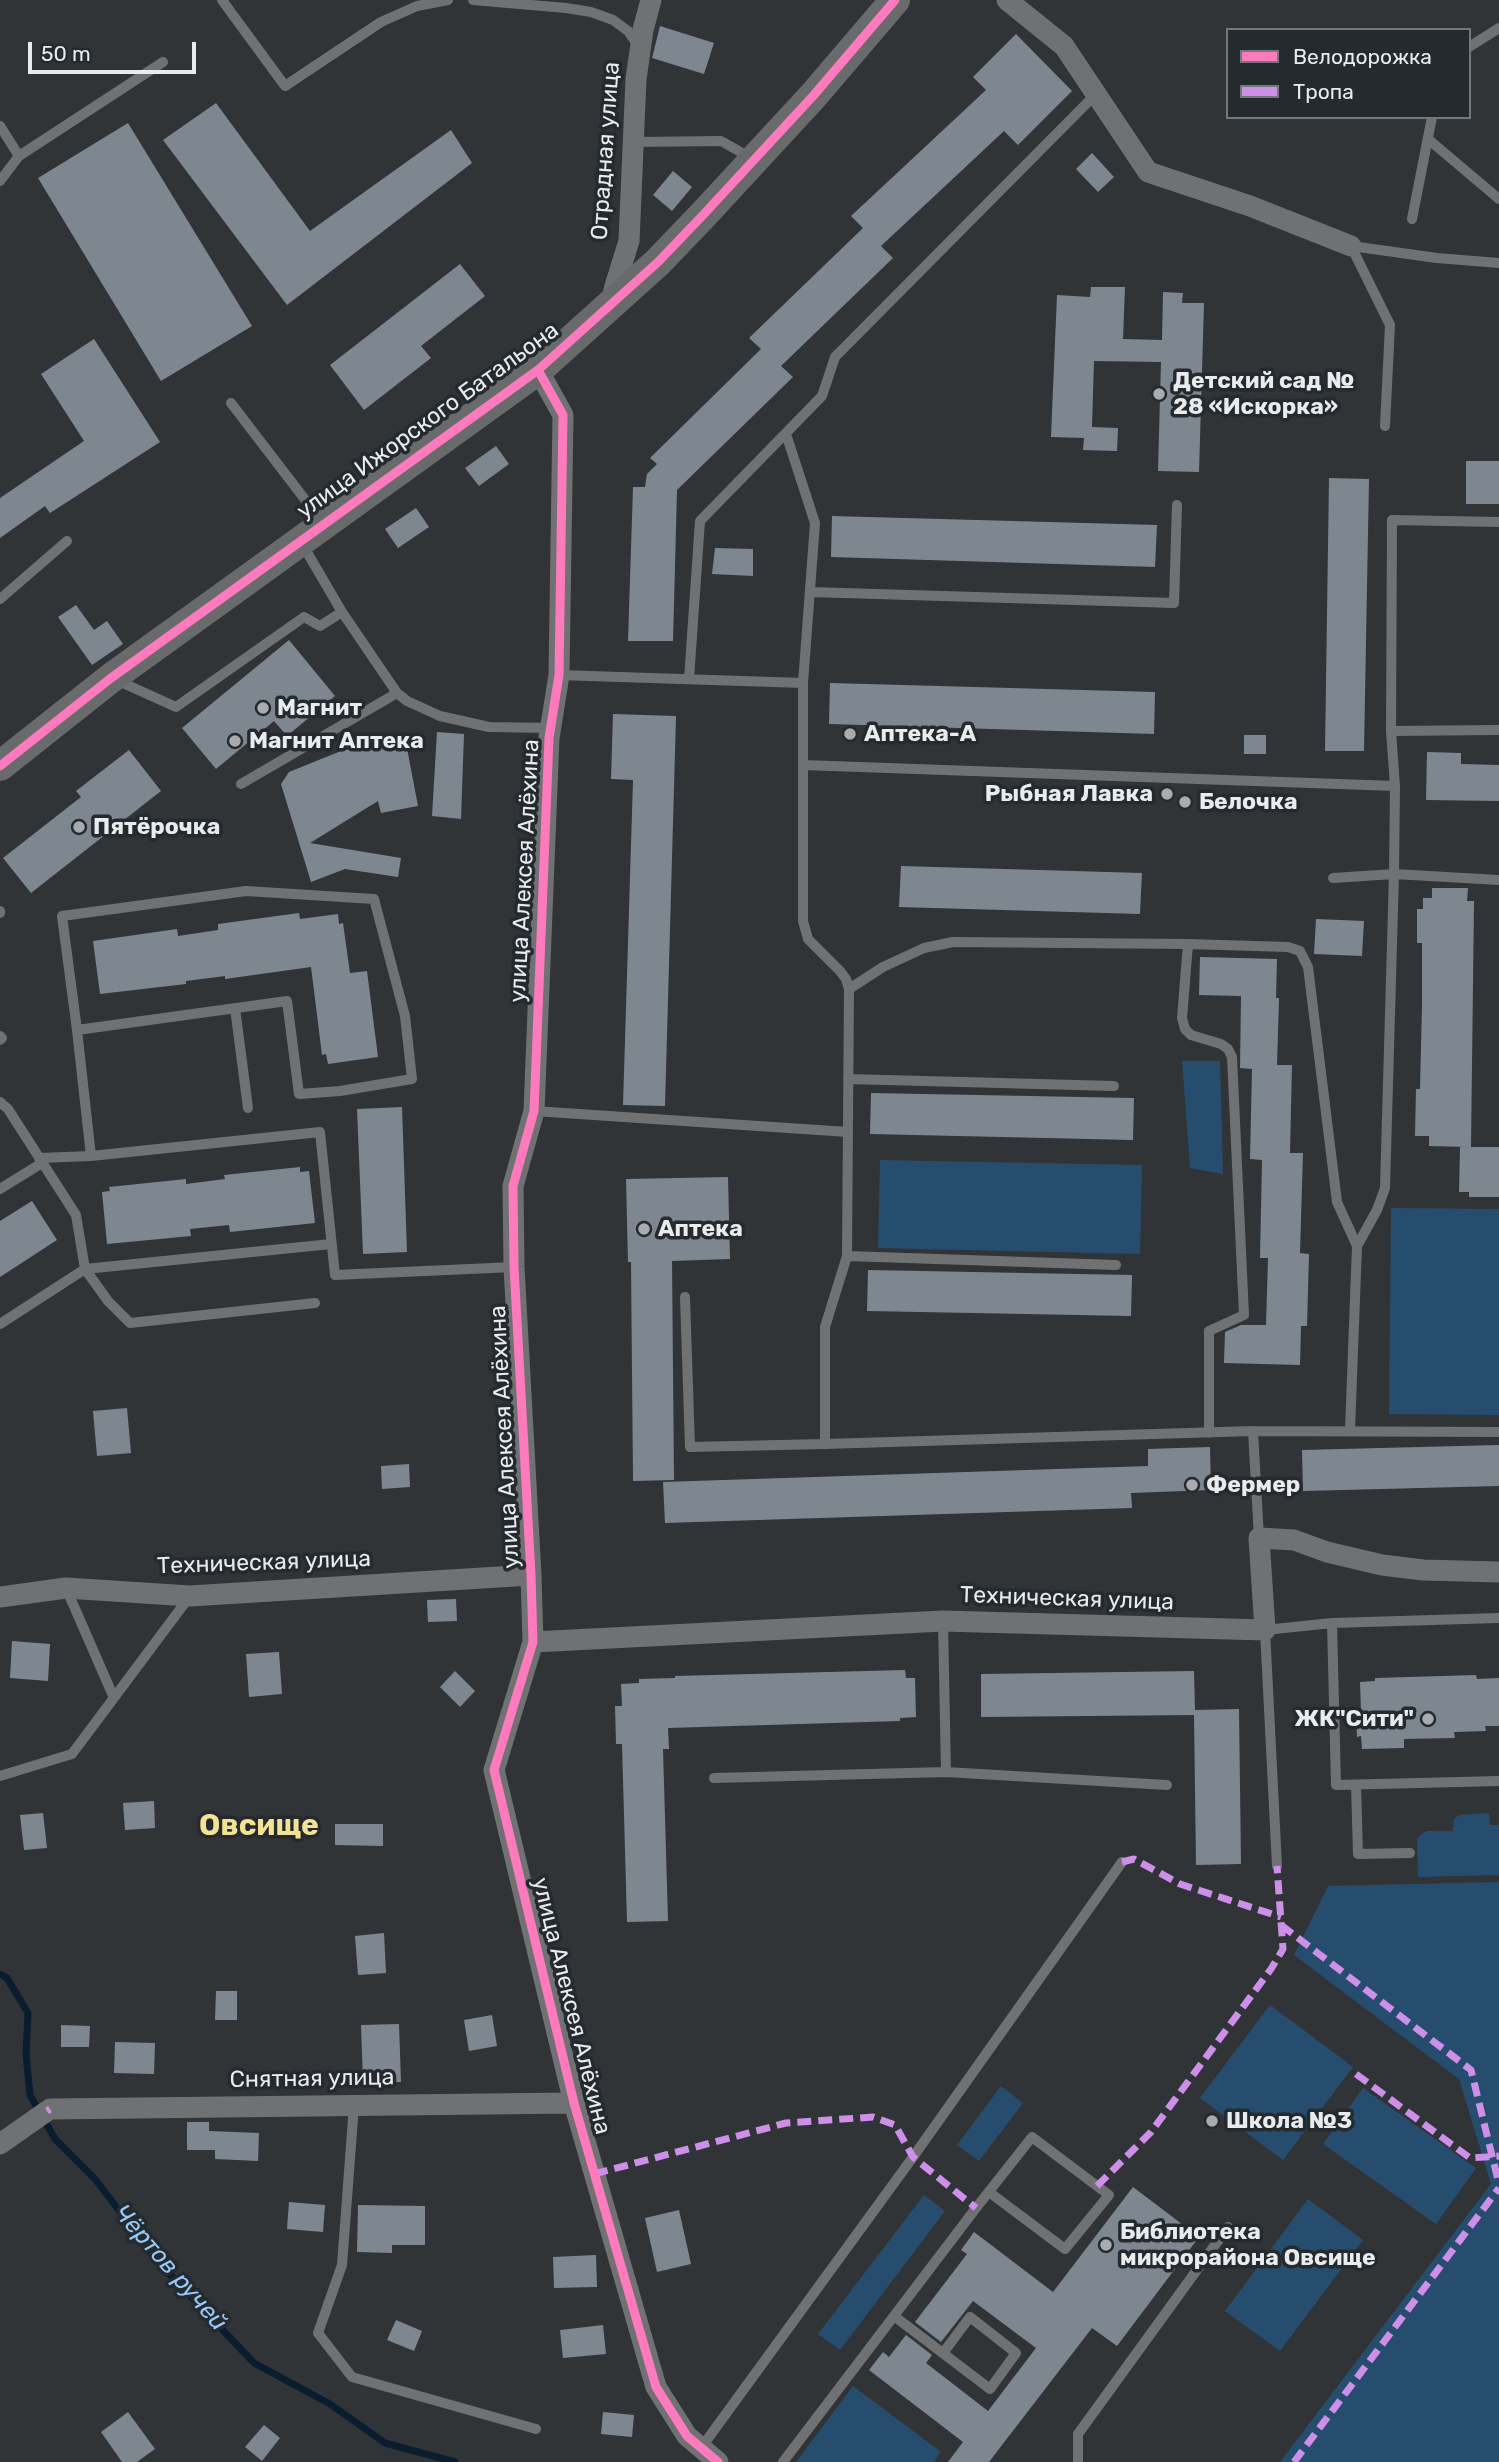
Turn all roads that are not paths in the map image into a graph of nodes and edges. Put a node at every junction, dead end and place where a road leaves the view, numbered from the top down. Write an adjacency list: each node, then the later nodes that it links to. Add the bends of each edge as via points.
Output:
1 (222, 0): 2 (lane, via 285,86 381,22 417,6)
2 (448, 0)
3 (473, 0): 9 (lane, via 591,12 628,31)
4 (651, 0): 9 (street, Отрадная улица)
5 (895, 0): 17 (street, улица Ижорского Батальона)
6 (1007, 0): 11 (street, via 1064,46)
7 (1499, 28): 8 (lane)
8 (1471, 46)
9 (640, 50): 15 (street, Отрадная улица)
10 (163, 62): 16 (lane)
11 (1096, 94): 21 (street, via 1149,172); 27 (lane, via 835,357 822,396)
12 (1432, 119): 14 (lane)
13 (0, 126): 16 (lane)
14 (1428, 139): 19 (lane); 20 (lane)
15 (635, 142): 17 (lane, via 721,141); 23 (street, Отрадная улица, via 629,241)
16 (19, 156): 18 (lane)
17 (755, 160): 23 (street, улица Ижорского Батальона, via 658,262)
18 (0, 181)
19 (1499, 199)
20 (1412, 219)
21 (1350, 246): 22 (lane); 26 (lane, via 1390,325)
22 (1499, 263)
23 (611, 304): 24 (street, улица Ижорского Батальона)
24 (538, 370): 30 (street, улица Ижорского Батальона); 35 (street, улица Алексея Алёхина, via 563,415)
25 (232, 402): 30 (lane)
26 (1385, 426)
27 (786, 434): 32 (lane, via 815,523); 37 (lane, via 700,521)
28 (1177, 505): 32 (lane, via 1174,603)
29 (1499, 522): 42 (lane, via 1392,520)
30 (312, 531): 34 (lane); 36 (street, улица Ижорского Батальона)
31 (67, 541): 33 (lane)
32 (810, 592): 38 (lane)
33 (0, 599)
34 (342, 612): 36 (lane, via 320,626 304,617 176,707); 39 (lane)
35 (559, 675): 37 (lane); 40 (street, улица Алексея Алёхина)
36 (111, 678): 44 (street, улица Ижорского Батальона)
37 (689, 679): 38 (lane)
38 (803, 683): 43 (lane)
39 (397, 693): 40 (lane, via 440,716 489,727); 45 (lane)
40 (551, 728): 58 (street, улица Алексея Алёхина)
41 (1499, 730): 42 (lane)
42 (1391, 731): 46 (lane)
43 (803, 765): 46 (lane); 51 (lane, via 803,921 808,939 840,971)
44 (0, 766)
45 (241, 784)
46 (1395, 786): 47 (lane)
47 (1394, 874): 48 (lane); 49 (lane); 64 (lane, via 1385,1188)
48 (1332, 878)
49 (1499, 880)
50 (1188, 944): 51 (lane, via 953,942 924,948); 64 (lane, via 1300,951 1308,967 1337,1202); 75 (lane, via 1185,1029 1221,1044 1232,1057 1244,1314 1209,1331)
51 (849, 989): 54 (lane)
52 (235, 1008): 53 (lane); 53 (lane, via 287,1001 299,1094 412,1079 405,1016 374,899 246,891 62,916); 57 (lane)
53 (77, 1030): 60 (lane)
54 (848, 1079): 55 (lane); 59 (lane)
55 (1114, 1086)
56 (0, 1102): 61 (lane)
57 (248, 1108)
58 (534, 1111): 59 (lane); 67 (street, улица Алексея Алёхина, via 513,1186)
59 (848, 1132): 65 (lane)
60 (90, 1156): 61 (lane); 63 (lane, via 320,1132)
61 (41, 1160): 62 (lane); 68 (lane, via 76,1215)
62 (0, 1189)
63 (331, 1244): 67 (lane, via 335,1275); 68 (lane)
64 (1357, 1247): 72 (lane)
65 (847, 1256): 66 (lane); 76 (lane, via 825,1327)
66 (1116, 1265)
67 (514, 1267): 79 (street, улица Алексея Алёхина)
68 (85, 1269): 70 (lane, via 130,1323); 71 (lane)
69 (685, 1297): 76 (lane, via 690,1447)
70 (315, 1303)
71 (0, 1324)
72 (1350, 1430): 73 (lane); 74 (lane)
73 (1253, 1431): 75 (lane); 77 (lane)
74 (1499, 1432)
75 (1209, 1433): 76 (lane)
76 (825, 1444)
77 (1259, 1538): 78 (street, via 1294,1541 1382,1565); 86 (street)
78 (1499, 1572)
79 (531, 1575): 81 (street, Техническая улица); 87 (street, улица Алексея Алёхина)
80 (66, 1588): 81 (street, Техническая улица); 82 (street, Техническая улица); 88 (lane)
81 (190, 1596): 88 (lane)
82 (0, 1597)
83 (1499, 1618): 85 (lane)
84 (943, 1621): 86 (street, Техническая улица); 87 (street, Техническая улица); 89 (lane)
85 (1332, 1623): 86 (lane); 94 (lane, via 1336,1785)
86 (1265, 1630): 97 (lane)
87 (533, 1642): 98 (street, улица Алексея Алёхина, via 494,1770)
88 (114, 1698): 90 (lane, via 72,1754)
89 (946, 1772): 91 (lane); 93 (lane)
90 (0, 1776)
91 (714, 1777)
92 (1499, 1781): 94 (lane)
93 (1167, 1785)
94 (1356, 1785): 95 (lane, via 1358,1854)
95 (1410, 1853)
96 (1122, 1862): 106 (lane)
97 (1277, 1866)
98 (574, 2103): 99 (street, Снятная улица); 106 (street, улица Алексея Алёхина, via 656,2387 687,2436)
99 (354, 2105): 100 (street, Снятная улица, via 49,2110); 105 (lane, via 342,2264 318,2333 352,2377)
100 (0, 2144)
101 (989, 2192): 101 (lane, via 1031,2137 1109,2195 1065,2249); 103 (lane)
102 (1228, 2227): 109 (lane, via 1078,2434)
103 (894, 2316): 104 (lane); 108 (lane)
104 (943, 2353): 104 (lane, via 990,2389 1016,2353 970,2317)
105 (536, 2429)
106 (701, 2448): 107 (street, улица Алексея Алёхина)
107 (718, 2462)
108 (783, 2462)
109 (1078, 2462)

